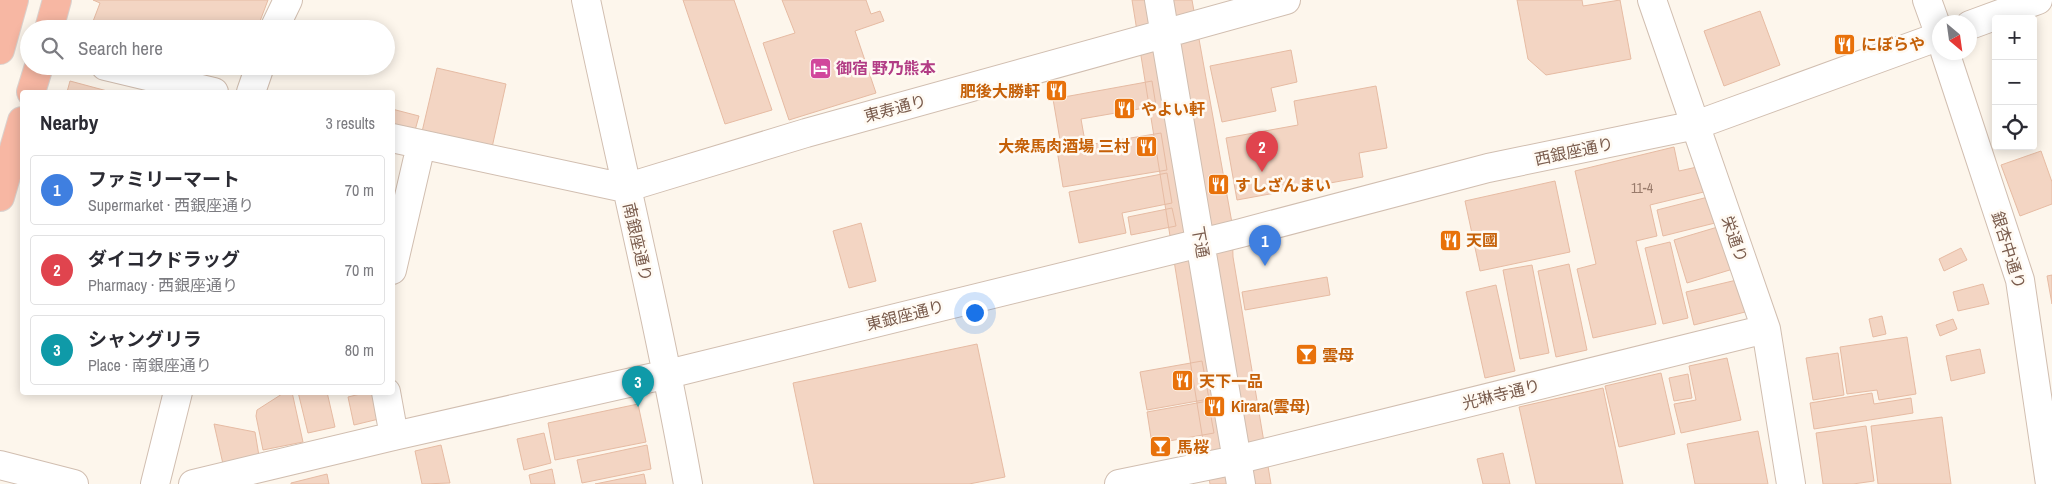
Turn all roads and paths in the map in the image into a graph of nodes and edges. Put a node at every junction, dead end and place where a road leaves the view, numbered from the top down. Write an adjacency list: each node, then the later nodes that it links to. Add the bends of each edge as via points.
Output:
1 (14, 0): 16 (highway)
2 (57, 0): 11 (highway)
3 (288, 0): 12 (street)
4 (586, 0): 28 (street, 南銀座通り)
5 (1159, 0): 14 (street, 下通)
6 (1286, 0): 14 (street, 東寿通り)
7 (1652, 0): 24 (street, 栄通り)
8 (1927, 0): 10 (street)
9 (2038, 0): 13 (street)
10 (1932, 15)
11 (51, 20)
12 (276, 20)
13 (1977, 22)
14 (1165, 34): 28 (street, 東寿通り, via 806,133); 30 (street, 下通)
15 (1932, 39): 24 (street, 西銀座通り)
16 (0, 50)
17 (1948, 60): 45 (street, 銀杏中通り, via 2020,280)
18 (36, 75): 21 (highway)
19 (142, 75): 22 (street)
20 (257, 75): 23 (street)
21 (32, 90)
22 (206, 90)
23 (252, 90)
24 (1696, 125): 30 (street, 西銀座通り, via 1488,168); 32 (street, 栄通り)
25 (20, 128): 29 (highway)
26 (395, 139): 27 (street)
27 (421, 145): 28 (street); 31 (street)
28 (625, 188): 33 (street, 南銀座通り)
29 (0, 197)
30 (1201, 242): 33 (street, 東銀座通り); 38 (street, 下通)
31 (395, 257)
32 (1766, 329): 38 (street, 光琳寺通り); 44 (street, 栄通り)
33 (668, 374): 36 (street, 東銀座通り); 42 (street, 南銀座通り)
34 (177, 395): 40 (street)
35 (387, 395): 36 (street)
36 (394, 436): 41 (street, 東銀座通り)
37 (0, 465): 39 (street)
38 (1238, 472): 43 (street, 光琳寺通り)
39 (74, 484)
40 (156, 484)
41 (193, 484)
42 (688, 484)
43 (1119, 484)
44 (1791, 484)
45 (2050, 484)

